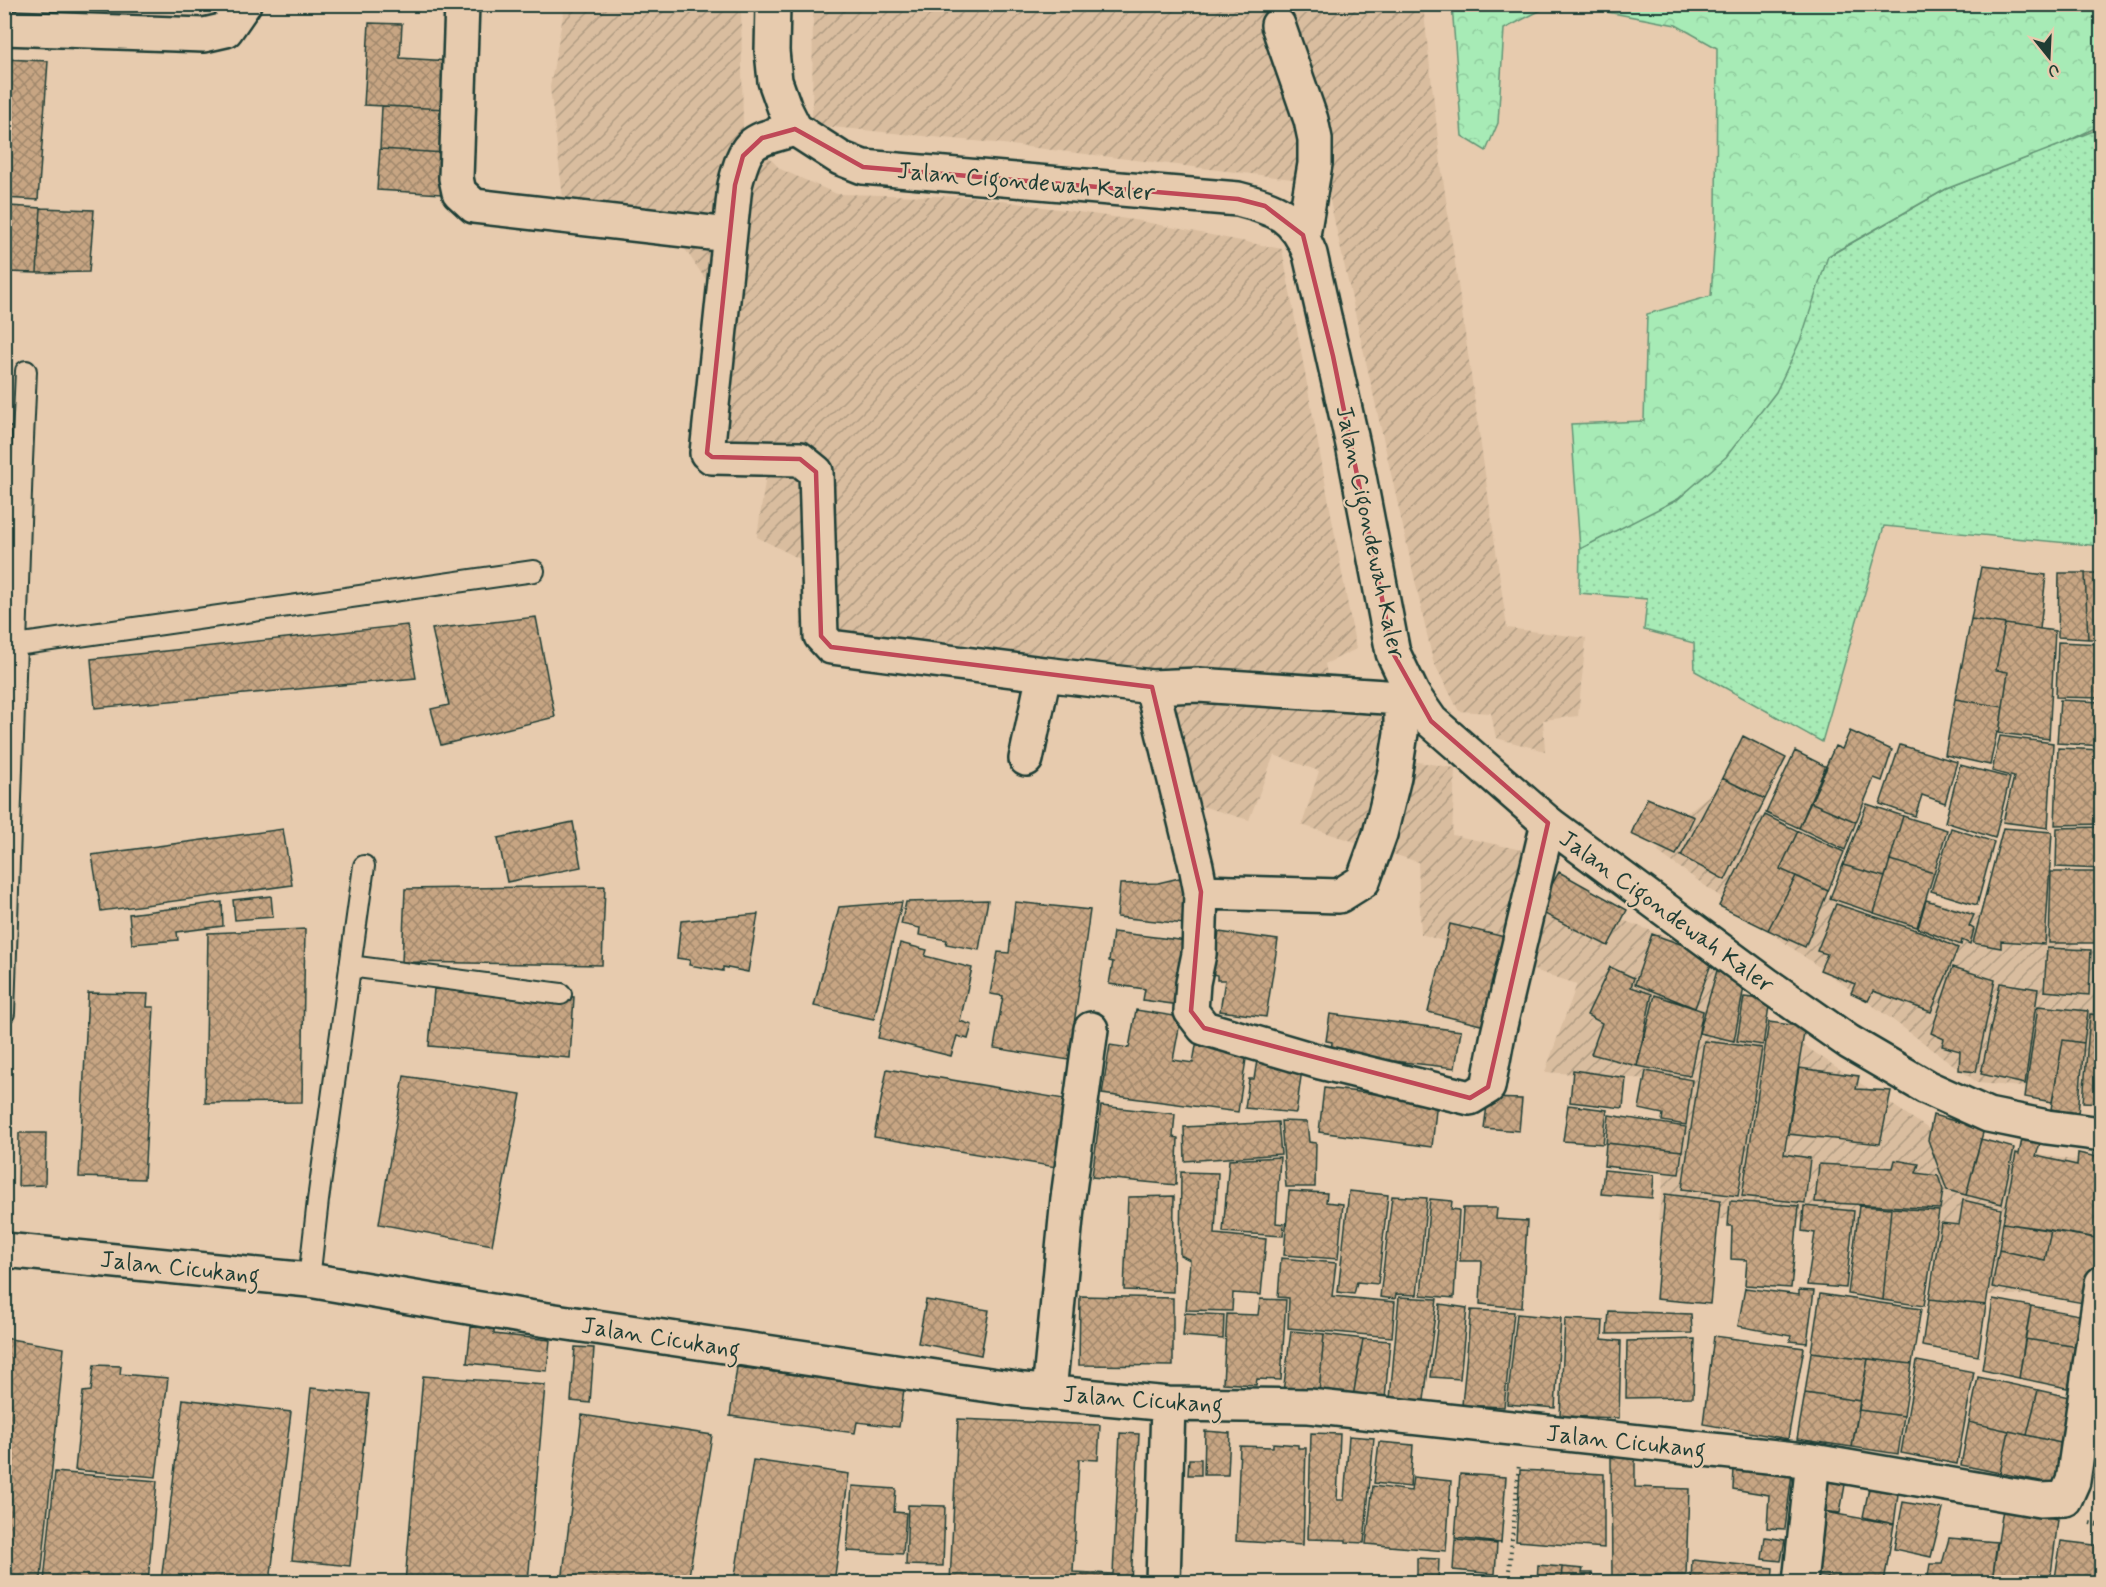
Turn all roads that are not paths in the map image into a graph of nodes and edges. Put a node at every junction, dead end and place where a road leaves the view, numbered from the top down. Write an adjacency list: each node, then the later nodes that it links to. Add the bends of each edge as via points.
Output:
1 (244, 4): 5 (street, via 226,30 204,35)
2 (462, 4): 7 (street, via 456,178 459,192 474,206)
3 (773, 4): 6 (street, via 775,81)
4 (1278, 25): 8 (street, via 1316,139 1316,164)
5 (4, 28)
6 (795, 129): 7 (street, via 762,138 743,156); 8 (street, Jalan Cigondewah Kaler, via 840,158 863,167 1238,199 1276,211)
7 (729, 235): 12 (street, via 706,453 712,457 800,459 816,472 821,636 831,647)
8 (1303, 235): 14 (street, Jalan Cigondewah Kaler, via 1353,445 1393,653)
9 (26, 371): 11 (lane)
10 (534, 571): 11 (lane)
11 (16, 645): 21 (lane)
12 (1044, 674): 13 (street); 15 (street)
13 (1152, 687): 14 (street, via 1198,685); 18 (street)
14 (1407, 697): 16 (street, Jalan Cigondewah Kaler); 18 (street, via 1394,777 1363,881 1339,896)
15 (1026, 759)
16 (1548, 823): 18 (street, via 1488,1087 1470,1098 1320,1062 1204,1028 1191,1011 1199,954); 23 (street, Jalan Cigondewah Kaler, via 1849,1042 1926,1087 1988,1115)
17 (364, 866): 19 (lane)
18 (1201, 892)
19 (351, 966): 20 (lane); 25 (lane)
20 (561, 993)
21 (4, 1013)
22 (1091, 1029): 27 (street)
23 (2102, 1134)
24 (4, 1250): 25 (street, Jalan Cicukang)
25 (309, 1280): 27 (street, Jalan Cicukang, via 848,1366)
26 (2102, 1283): 29 (street, Jalan Cicukang, via 2073,1481 2065,1498 2040,1500)
27 (1048, 1392): 28 (street, Jalan Cicukang)
28 (1167, 1404): 29 (street, Jalan Cicukang, via 1310,1406); 30 (street)
29 (1813, 1461): 31 (street)
30 (1163, 1582)
31 (1800, 1582)

